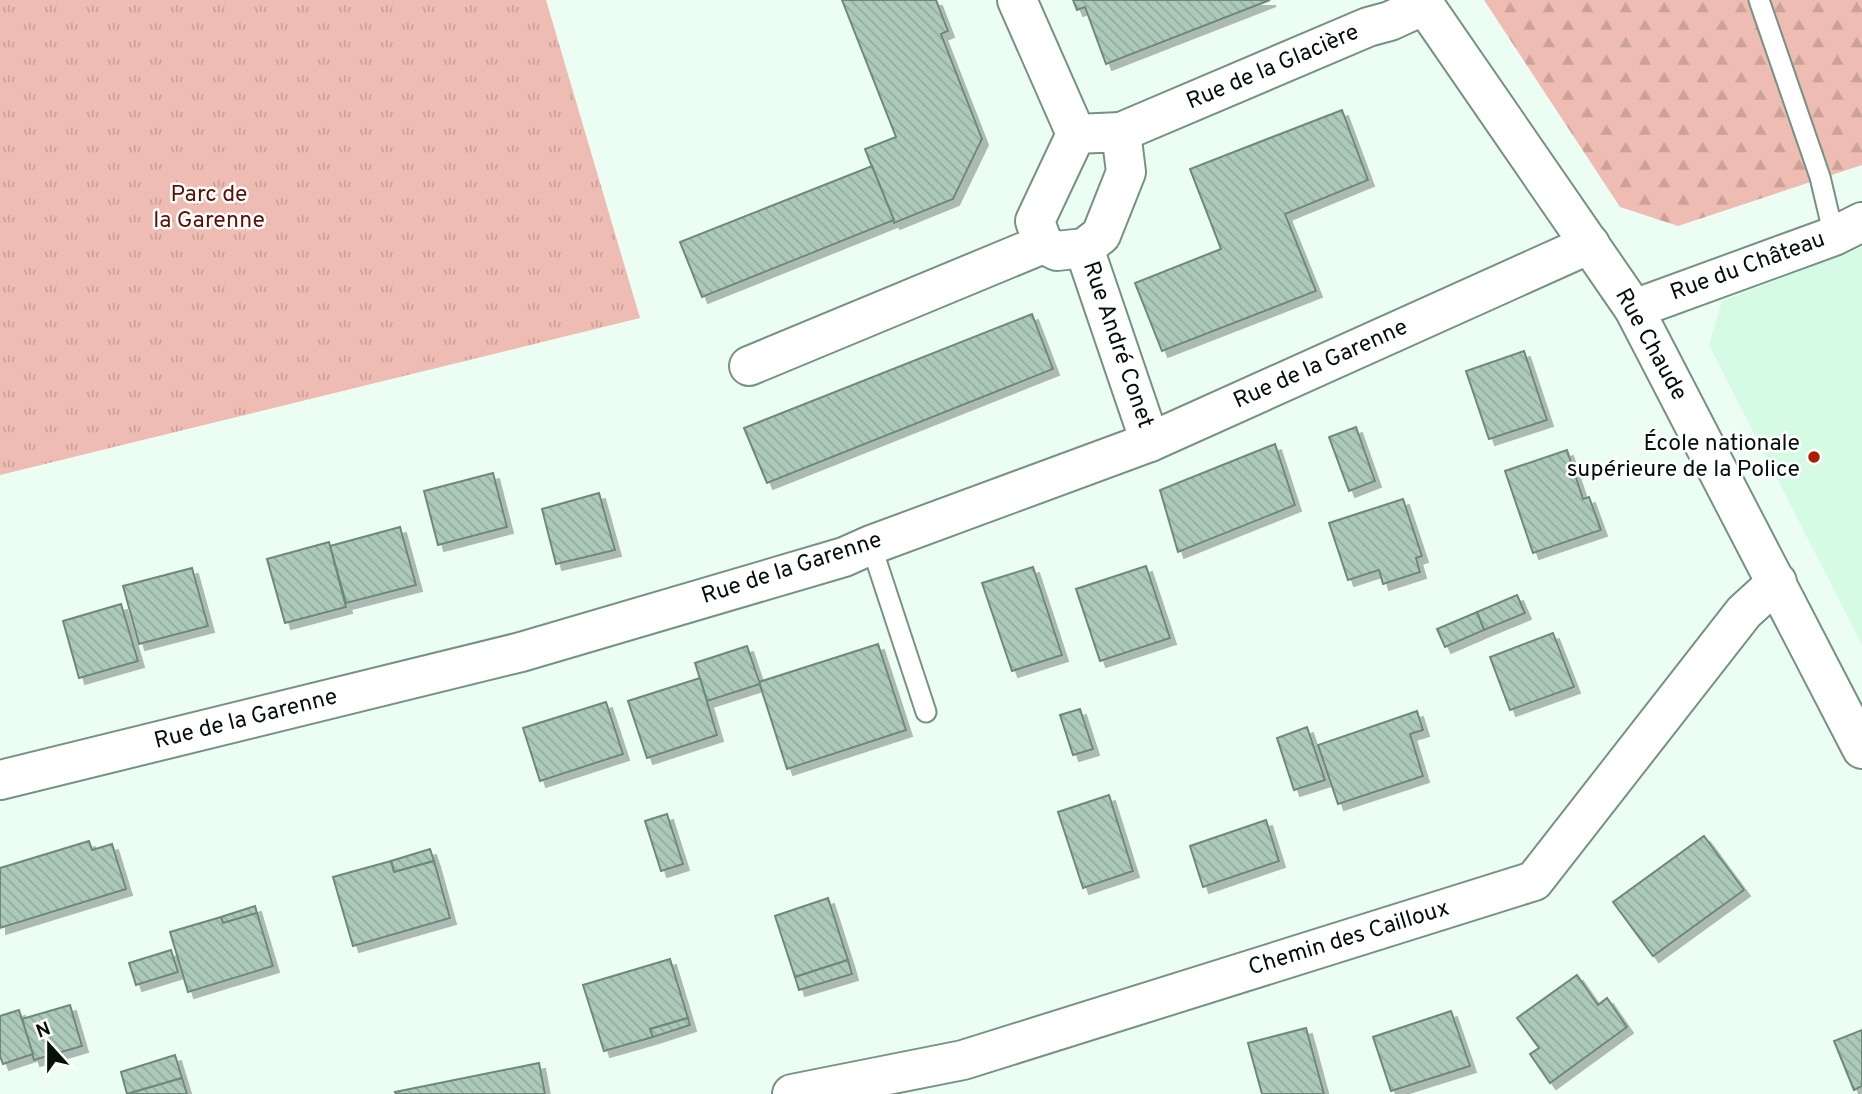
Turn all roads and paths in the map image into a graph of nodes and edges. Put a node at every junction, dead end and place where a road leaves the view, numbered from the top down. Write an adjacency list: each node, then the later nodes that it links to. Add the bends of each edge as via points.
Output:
1 (1017, 0): 5 (street)
2 (1759, 0): 6 (lane, via 1820,177)
3 (1423, 3): 4 (street, Rue de la Glacière); 8 (street, Rue Chaude)
4 (1121, 132): 5 (street, Rue de la Glacière); 9 (street, via 1126,172 1101,235)
5 (1076, 134): 7 (street, via 1035,220)
6 (1848, 229): 10 (street, Rue du Château)
7 (1043, 244): 9 (street, via 1057,251); 11 (street)
8 (1590, 244): 10 (street, Rue Chaude); 12 (street, Rue de la Garenne)
9 (1084, 247): 12 (street, Rue André Conet)
10 (1634, 309): 14 (street, Rue Chaude)
11 (749, 366)
12 (1150, 442): 13 (street, Rue de la Garenne)
13 (871, 545): 15 (lane); 17 (street, Rue de la Garenne, via 844,557 521,652)
14 (1777, 582): 16 (street, Rue Chaude); 18 (street, Chemin des Cailloux, via 1744,612 1534,881 963,1060)
15 (926, 712)
16 (1862, 749)
17 (0, 780)
18 (792, 1094)

